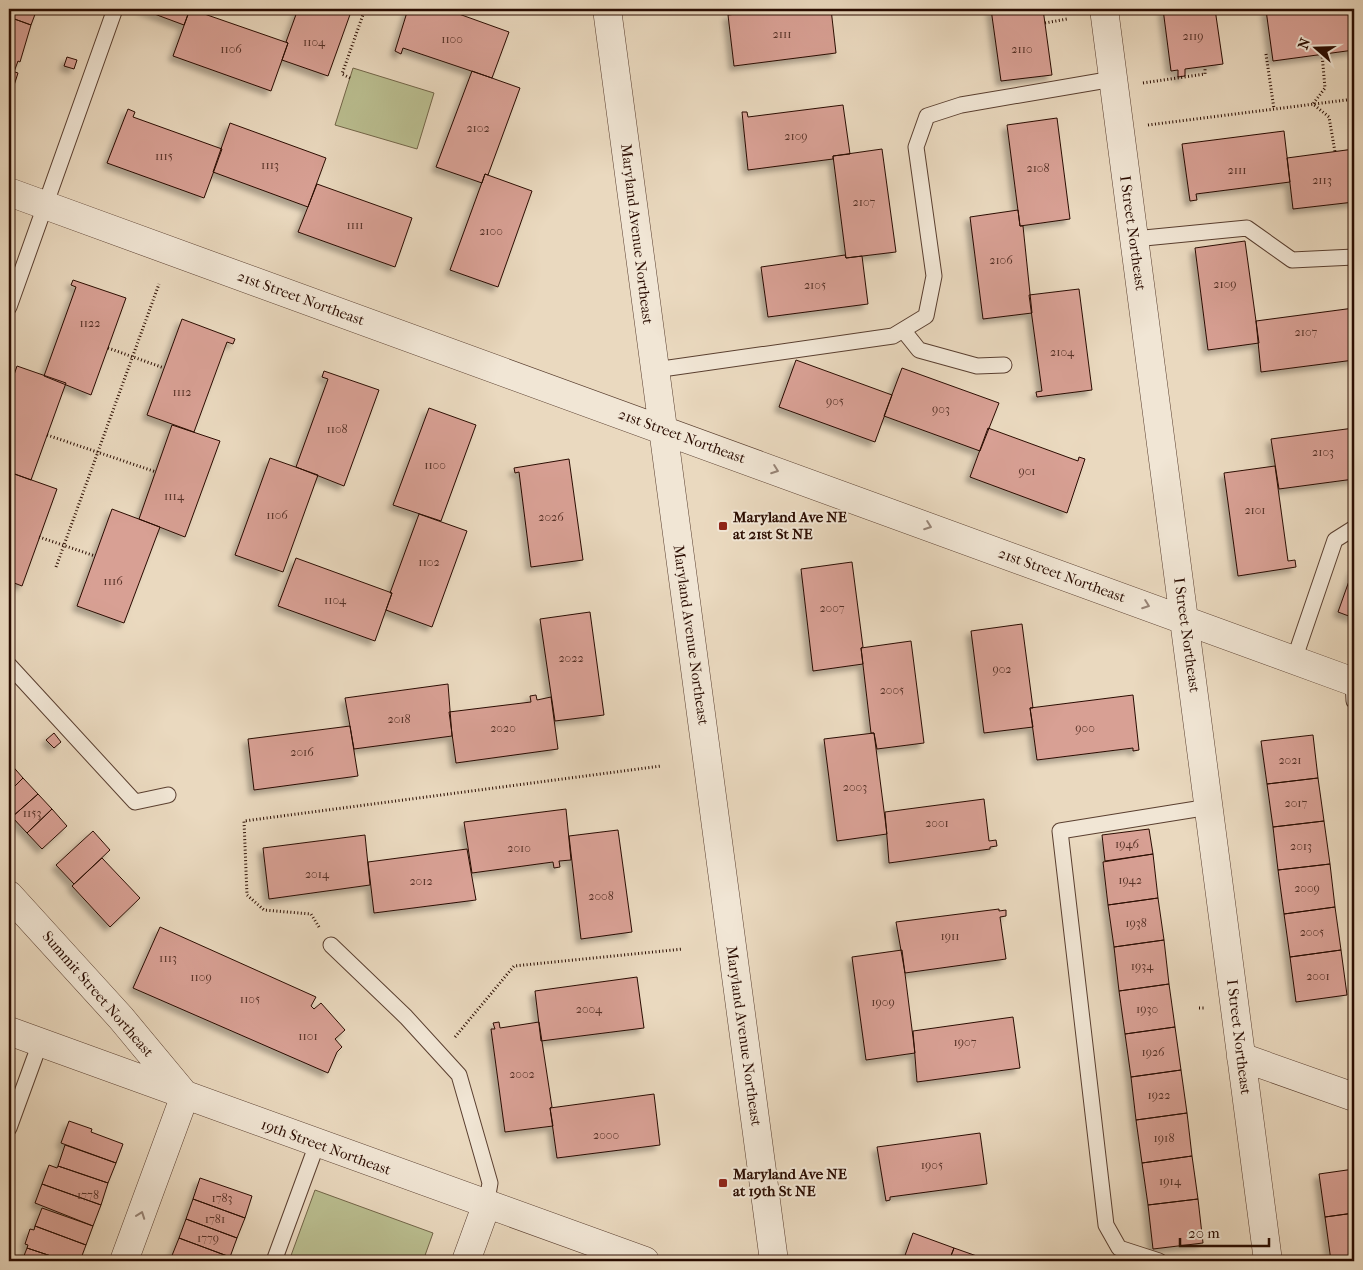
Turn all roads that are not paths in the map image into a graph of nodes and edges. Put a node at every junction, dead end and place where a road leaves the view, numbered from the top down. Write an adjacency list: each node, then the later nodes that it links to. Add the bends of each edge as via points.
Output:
1 (115, 9): 6 (lane)
2 (1104, 9): 4 (street, I Street Northeast)
3 (606, 10): 12 (street, Maryland Avenue Northeast)
4 (1113, 79): 7 (street, I Street Northeast); 10 (lane, via 961,105 927,116 916,147 934,276 926,316)
5 (9, 192): 6 (street, 21st Street Northeast)
6 (44, 205): 9 (lane); 13 (street, 21st Street Northeast)
7 (1134, 239): 8 (lane, via 1247,228 1292,260); 15 (street, I Street Northeast)
8 (1354, 256)
9 (9, 307)
10 (904, 330): 11 (lane, via 919,350 977,366); 12 (lane, via 893,336)
11 (1004, 365)
12 (655, 370): 13 (street, Maryland Avenue Northeast)
13 (663, 430): 15 (street, 21st Street Northeast, one-way to 15); 35 (street, Maryland Avenue Northeast)
14 (1354, 528): 16 (lane, via 1335,540)
15 (1184, 619): 16 (street, 21st Street Northeast); 20 (street, I Street Northeast)
16 (1294, 660): 18 (street, 21st Street Northeast)
17 (9, 666): 19 (lane, via 135,802)
18 (1354, 688)
19 (168, 794)
20 (1209, 807): 25 (street, I Street Northeast); 36 (lane, via 1060,831 1106,1225 1120,1248)
21 (9, 895): 26 (street, Summit Street Northeast, via 122,1018)
22 (331, 945): 30 (lane, via 459,1075 490,1183)
23 (9, 1031): 24 (street, 19th Street Northeast)
24 (40, 1043): 26 (street, 19th Street Northeast); 28 (lane)
25 (1241, 1057): 27 (street); 37 (street, I Street Northeast)
26 (185, 1095): 29 (street, 19th Street Northeast); 31 (street, one-way to 26)
27 (1354, 1097)
28 (9, 1128)
29 (317, 1144): 30 (street, 19th Street Northeast); 32 (lane)
30 (486, 1206): 33 (street); 34 (street, 19th Street Northeast)
31 (124, 1261)
32 (274, 1261)
33 (466, 1261)
34 (642, 1261)
35 (774, 1261)
36 (1160, 1261)
37 (1268, 1261)

